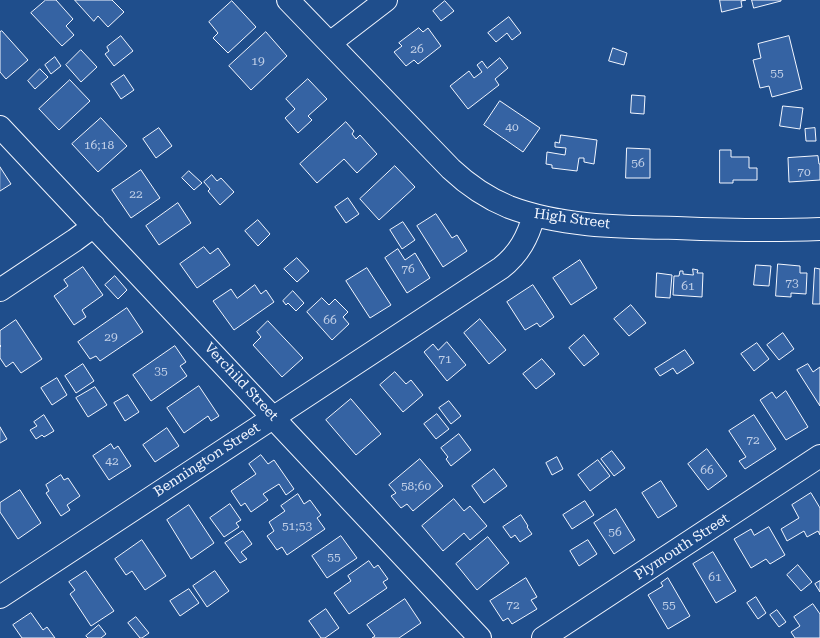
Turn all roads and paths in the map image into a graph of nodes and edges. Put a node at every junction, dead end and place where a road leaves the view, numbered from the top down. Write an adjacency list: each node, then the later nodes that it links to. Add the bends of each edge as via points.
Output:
1 (288, 0): 3 (street, High Street)
2 (386, 0): 3 (street)
3 (330, 43): 5 (street, High Street, via 462,179 497,201)
4 (0, 127): 6 (street, Verchild Street)
5 (534, 215): 7 (street, High Street, via 570,221 643,227); 9 (street, Bennington Street, via 523,244 508,262)
6 (94, 226): 8 (street); 9 (street, Verchild Street)
7 (820, 229)
8 (0, 290)
9 (273, 416): 11 (street, Bennington Street); 12 (street, Verchild Street)
10 (820, 456): 13 (street, Plymouth Street)
11 (0, 596)
12 (480, 638)
13 (543, 638)

